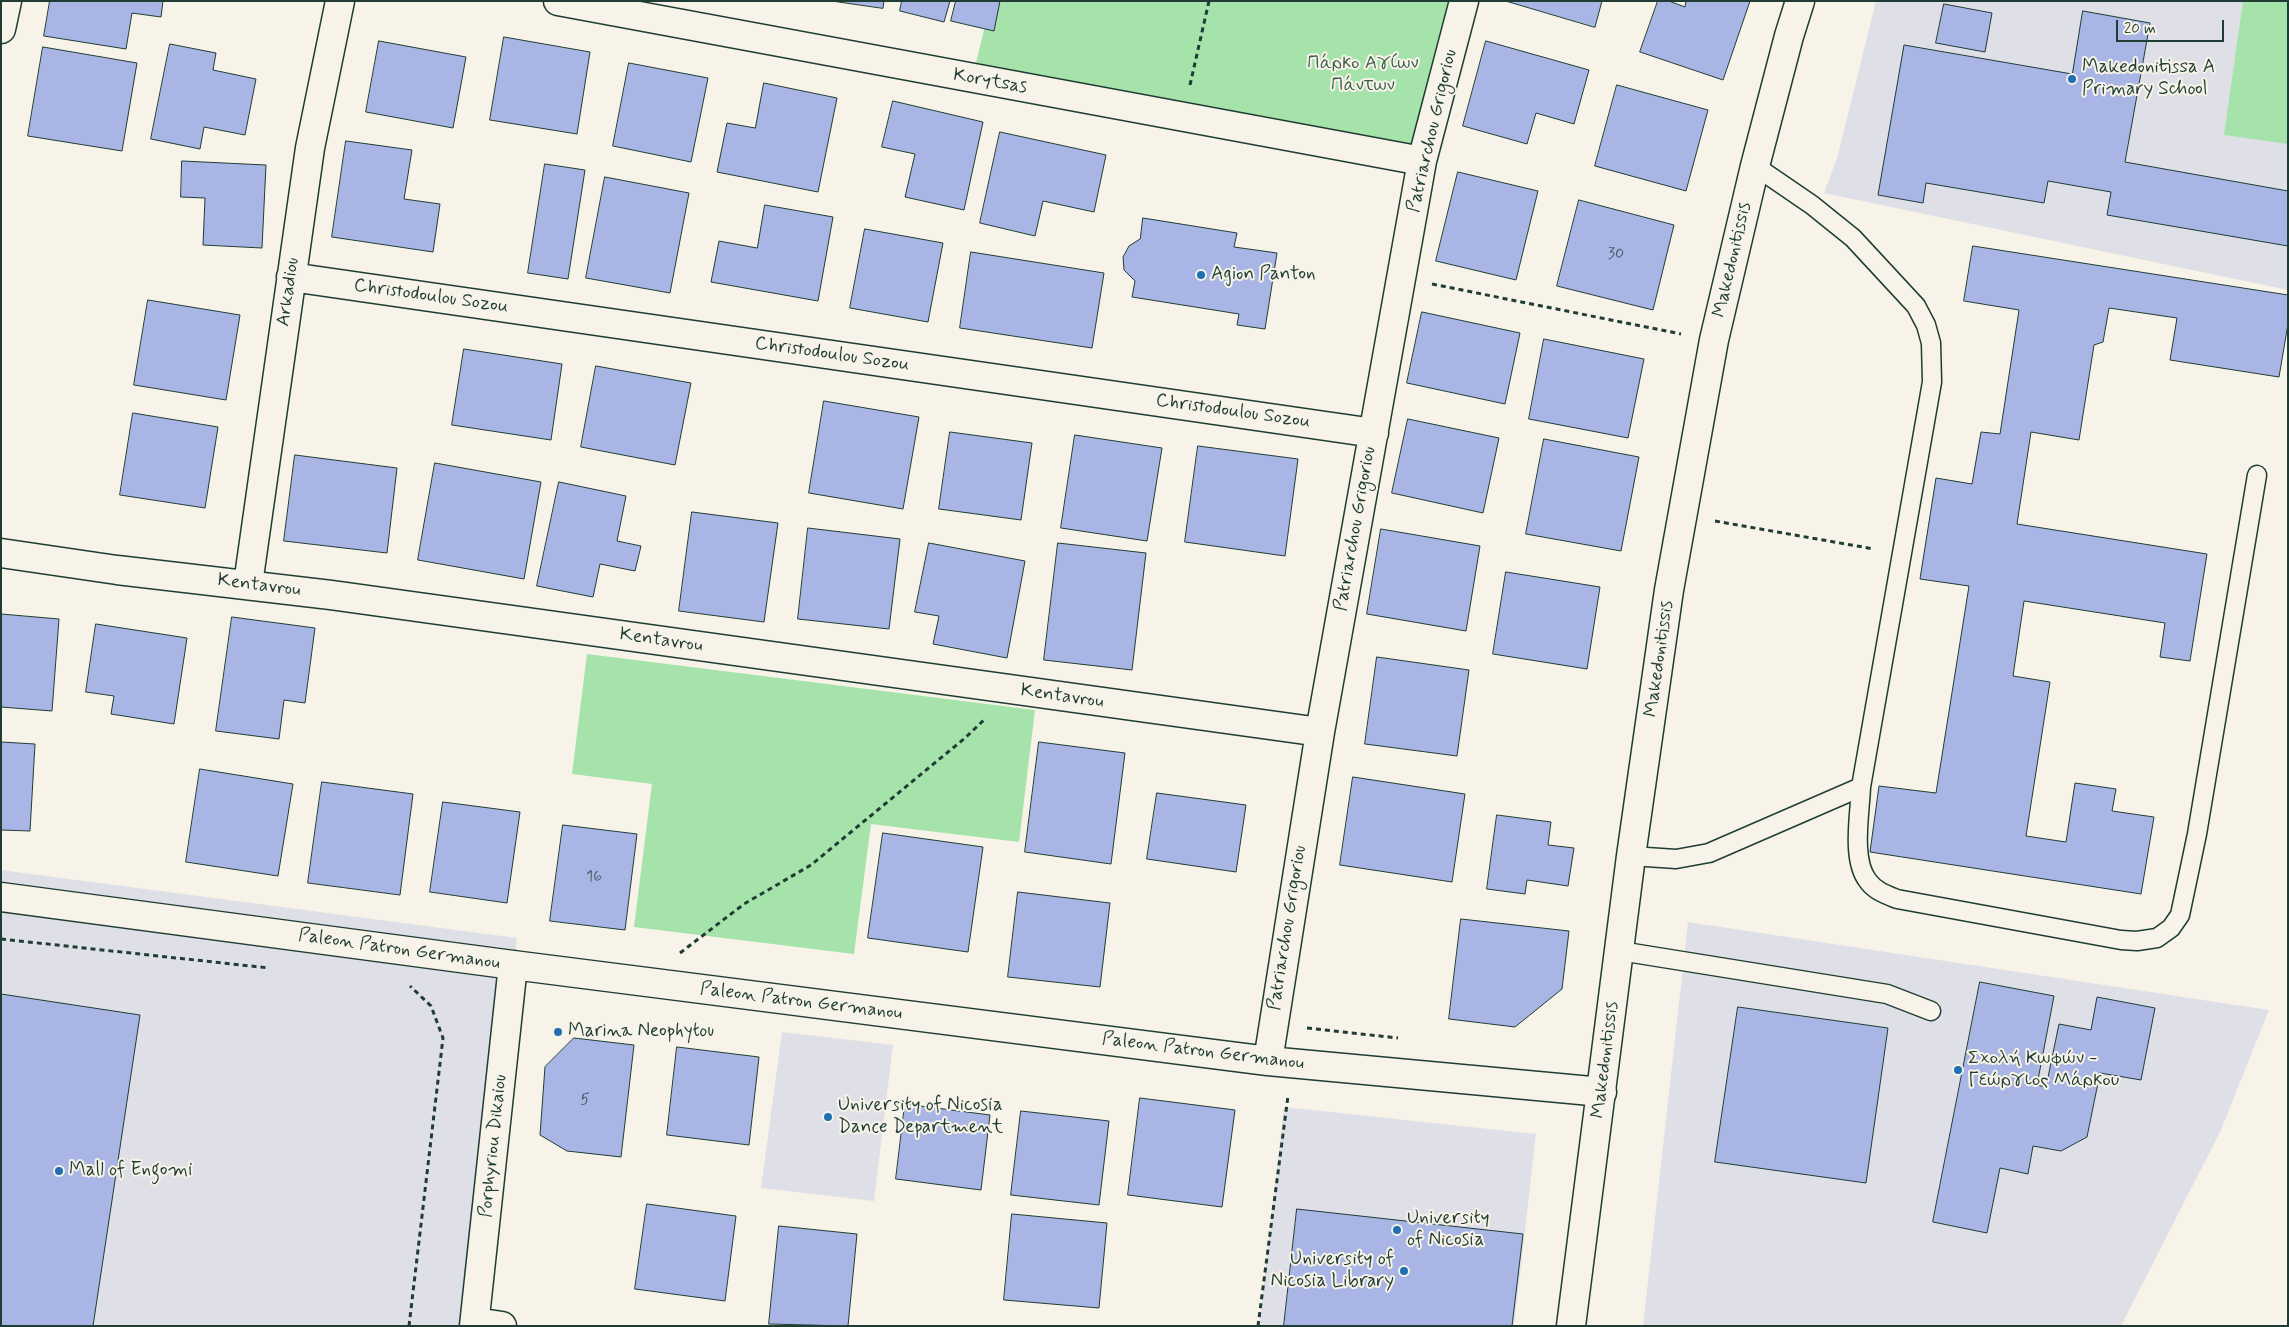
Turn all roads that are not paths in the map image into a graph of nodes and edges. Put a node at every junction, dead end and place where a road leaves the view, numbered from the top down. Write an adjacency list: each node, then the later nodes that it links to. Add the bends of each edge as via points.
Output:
1 (7, 1): 6 (street)
2 (340, 1): 9 (street, Arkadiou, via 310,148)
3 (558, 1): 7 (street, Korytsas)
4 (1464, 1): 7 (street, Patriarchou Grigoriou)
5 (1800, 1): 8 (street, Makedonitissis)
6 (1, 29)
7 (1422, 161): 10 (street, Patriarchou Grigoriou)
8 (1755, 166): 15 (lane, via 1853,238 1916,306 1931,343 1932,382); 16 (street, Makedonitissis, via 1714,340 1669,590)
9 (291, 277): 10 (street, Christodoulou Sozou); 13 (street, Arkadiou)
10 (1374, 433): 14 (street, Patriarchou Grigoriou)
11 (2257, 475): 15 (lane, via 2197,834 2180,915 2171,928 2157,938 2121,940 1897,899 1877,890 1868,882 1858,860)
12 (1, 553): 13 (street, Kentavrou)
13 (248, 584): 14 (street, Kentavrou)
14 (1320, 732): 21 (street, Patriarchou Grigoriou)
15 (1861, 787): 16 (lane, via 1709,854 1676,859)
16 (1631, 856): 18 (street, Makedonitissis)
17 (1, 896): 19 (street, Paleon Patron Germanou)
18 (1620, 951): 20 (lane, via 1887,994); 22 (street, Makedonitissis)
19 (513, 965): 21 (street, Paleon Patron Germanou); 23 (street, Porphyriou Dikaiou)
20 (1931, 1011)
21 (1279, 1062): 22 (street, Paleon Patron Germanou)
22 (1602, 1092): 25 (street, Makedonitissis)
23 (475, 1324): 24 (street)
24 (502, 1326)
25 (1571, 1326)

